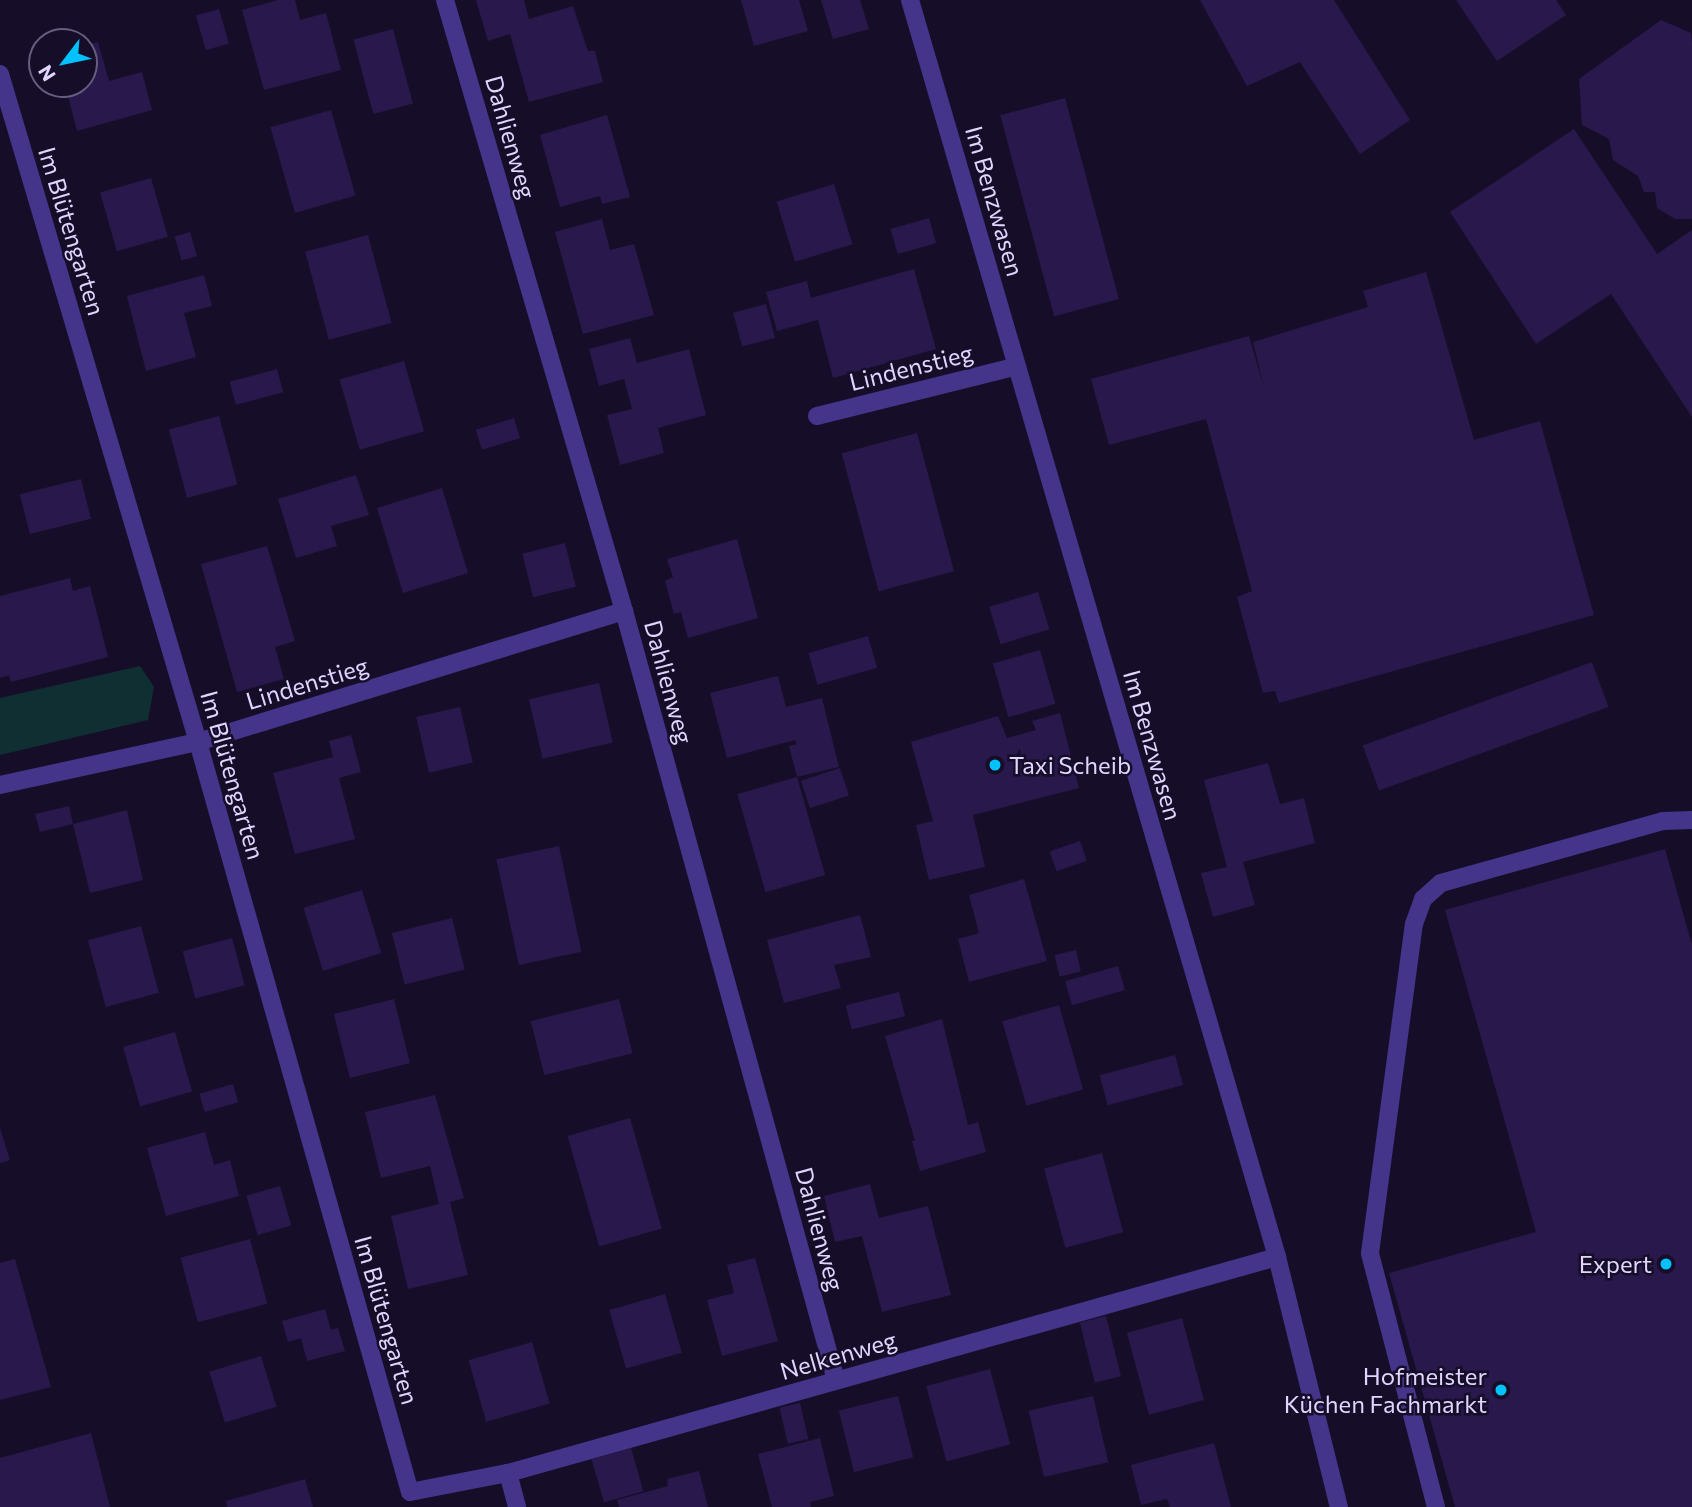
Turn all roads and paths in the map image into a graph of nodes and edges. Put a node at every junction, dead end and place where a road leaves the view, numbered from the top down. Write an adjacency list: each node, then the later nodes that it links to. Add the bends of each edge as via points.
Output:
1 (445, 0): 6 (street, Dahlienweg)
2 (910, 0): 4 (street, Im Benzwasen)
3 (0, 74): 7 (street, Im Blütengarten)
4 (1017, 366): 5 (street, Lindenstieg); 10 (street, Im Benzwasen)
5 (817, 416)
6 (624, 611): 7 (street, Lindenstieg); 11 (street, Dahlienweg)
7 (198, 741): 8 (street, Lindenstieg); 13 (street, Im Blütengarten)
8 (0, 785)
9 (1692, 820): 16 (street, via 1663,821 1441,883 1423,899 1414,924 1370,1253)
10 (1277, 1257): 11 (street, Nelkenweg); 15 (street, Im Benzwasen)
11 (836, 1380): 12 (street, Nelkenweg)
12 (508, 1473): 13 (street, Nelkenweg); 14 (street)
13 (410, 1492)
14 (517, 1507)
15 (1339, 1507)
16 (1436, 1507)

